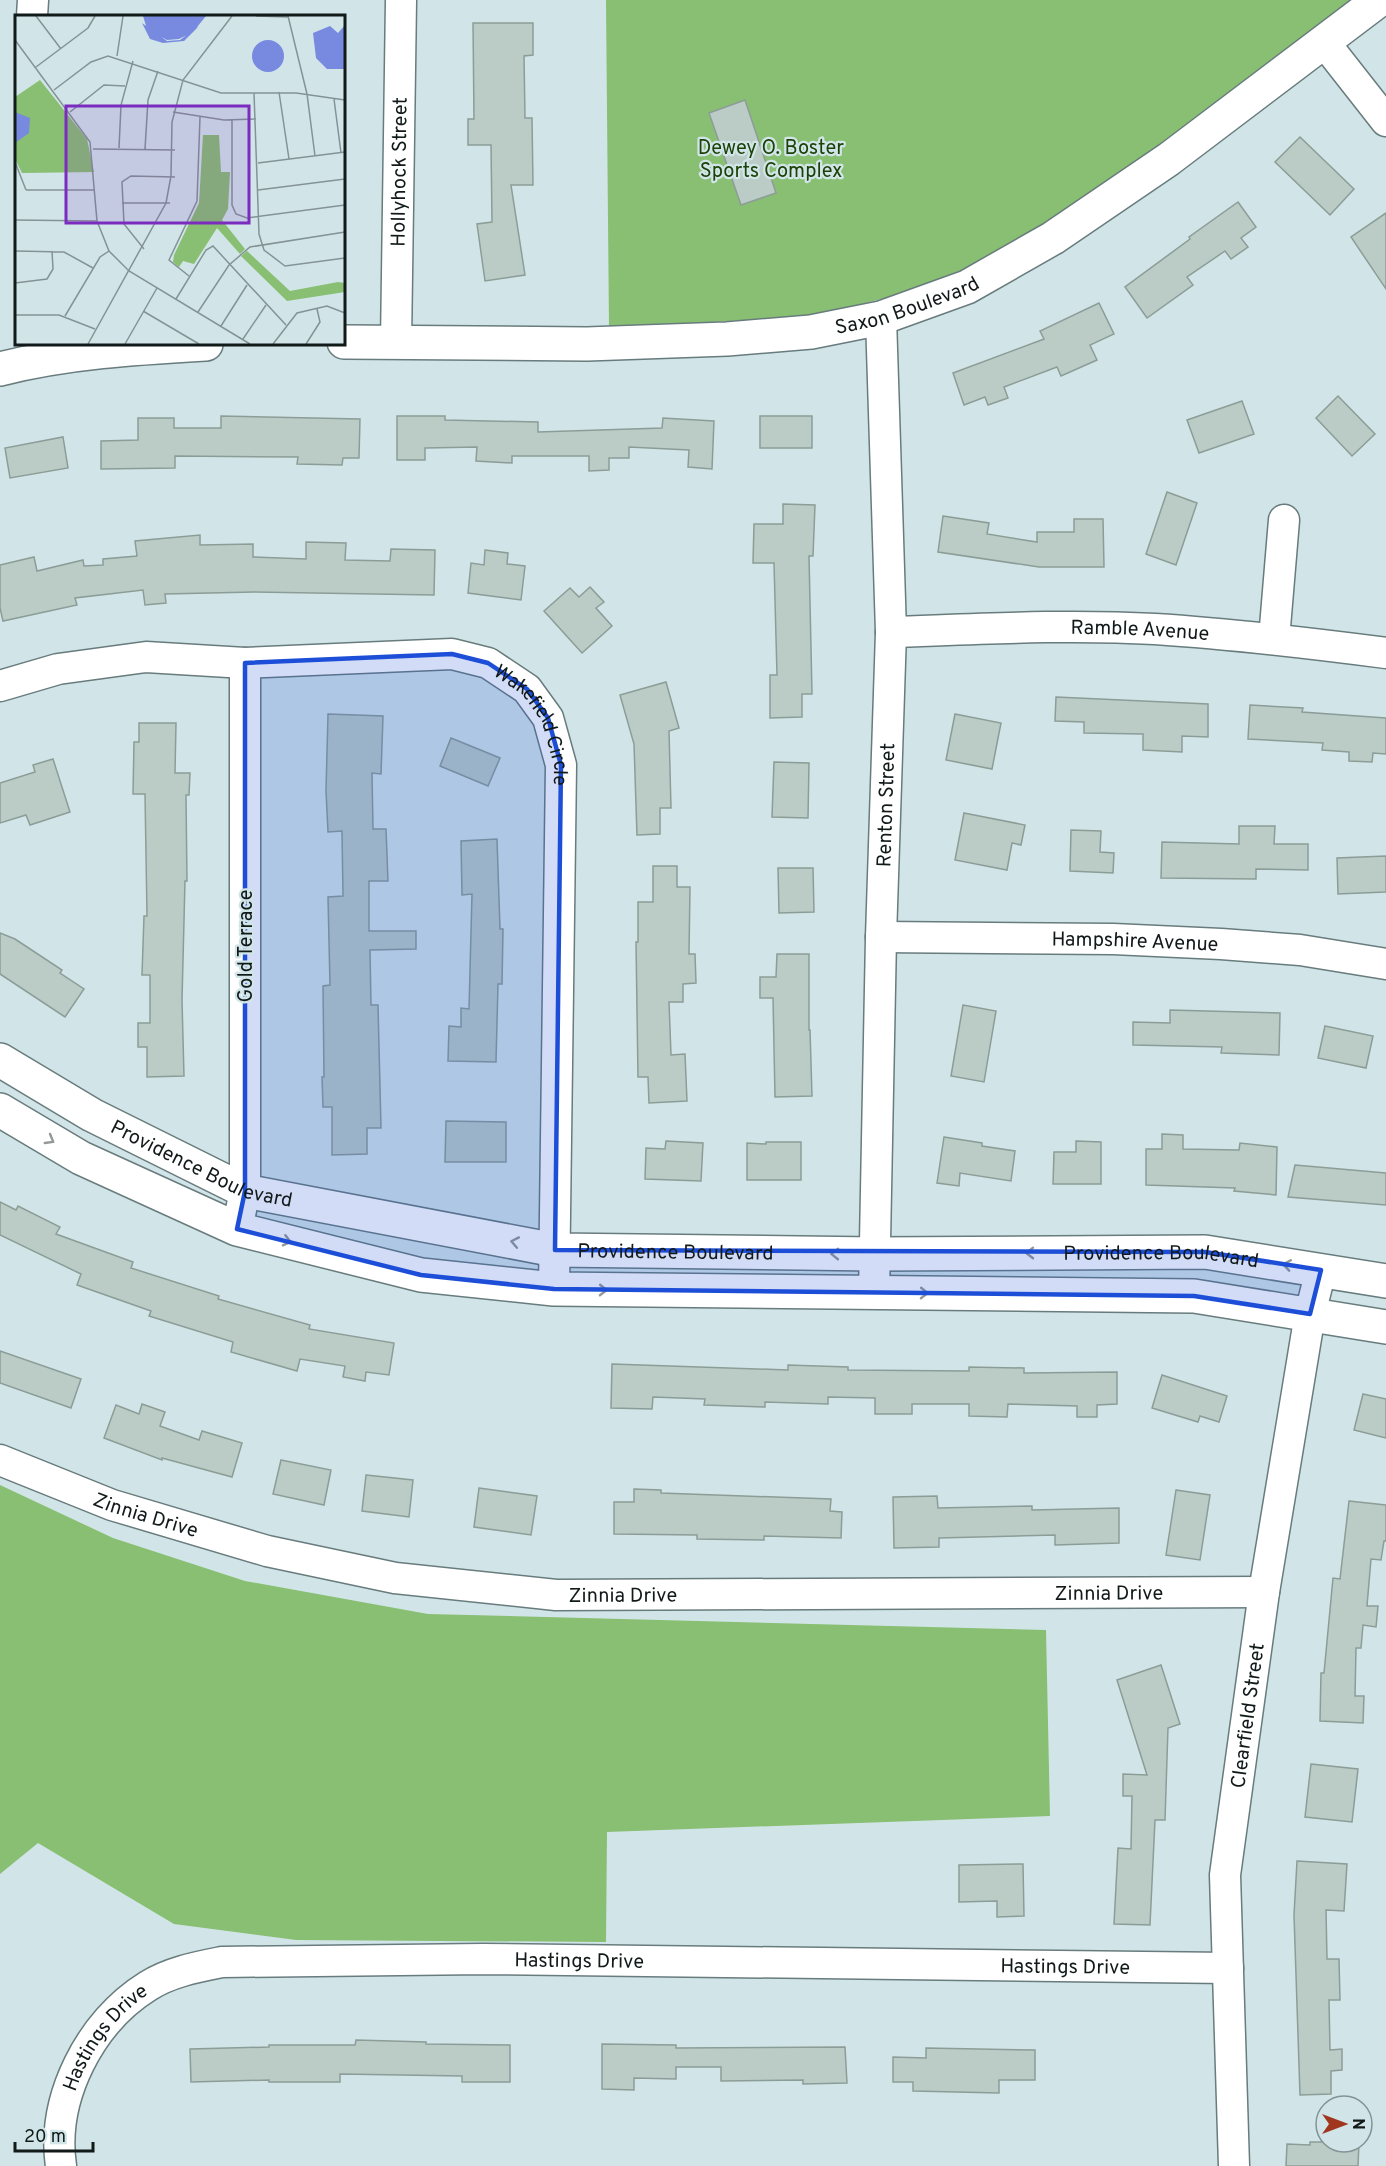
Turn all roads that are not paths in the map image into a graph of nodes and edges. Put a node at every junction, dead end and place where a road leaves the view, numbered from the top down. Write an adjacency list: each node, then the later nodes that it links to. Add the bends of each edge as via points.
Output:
1 (401, 0): 7 (street, Hollyhock Street)
2 (1379, 0): 3 (main road, Saxon Boulevard)
3 (1324, 42): 4 (street); 5 (main road, Saxon Boulevard, via 1169,159 1053,238 967,287)
4 (1386, 121)
5 (881, 318): 7 (main road, Saxon Boulevard, via 811,332 726,339 587,344); 11 (street, Renton Street)
6 (345, 342): 7 (main road, Saxon Boulevard)
7 (396, 343)
8 (188, 345): 9 (main road)
9 (20, 358)
10 (1284, 520): 12 (street)
11 (891, 632): 12 (street, Ramble Avenue, via 1040,626 1153,629); 16 (street, Renton Street)
12 (1274, 639): 13 (street, Ramble Avenue)
13 (1386, 653)
14 (245, 663): 15 (street, Wakefield Circle, via 146,657 58,669); 20 (street, Gold Terrace); 22 (street, Wakefield Circle, via 452,654 498,669 527,689 548,718 561,765)
15 (0, 686)
16 (881, 937): 17 (street, Hampshire Avenue, via 1221,944 1300,950); 23 (street, Renton Street)
17 (1386, 964)
18 (0, 1060): 20 (main road, Providence Boulevard, via 92,1115)
19 (0, 1110): 21 (main road, Providence Boulevard, one-way to 21, via 81,1158)
20 (245, 1191): 21 (street, Gold Terrace); 22 (main road, Providence Boulevard, one-way to 20)
21 (237, 1229): 26 (main road, Providence Boulevard, one-way to 26, via 421,1275)
22 (555, 1250): 23 (main road, Providence Boulevard, one-way to 22); 26 (street, Wakefield Circle)
23 (875, 1254): 24 (main road, Providence Boulevard, one-way to 23, via 1204,1252); 27 (street, Renton Street)
24 (1321, 1270): 25 (main road, Providence Boulevard); 28 (street, Clearfield Street)
25 (1386, 1281)
26 (554, 1289): 27 (main road, Providence Boulevard, one-way to 27)
27 (874, 1293): 28 (main road, Providence Boulevard, one-way to 28, via 1194,1296)
28 (1310, 1314): 29 (main road, Providence Boulevard); 31 (street, Clearfield Street)
29 (1386, 1327)
30 (0, 1460): 31 (street, Zinnia Drive, via 112,1505 267,1551 395,1578 556,1595)
31 (1264, 1592): 32 (street, Clearfield Street, via 1225,1875)
32 (1228, 1968): 33 (street, Hastings Drive, via 483,1959 222,1962 181,1971 148,1985 111,2014 74,2070 60,2122); 34 (street, Clearfield Street)
33 (61, 2166)
34 (1234, 2166)

